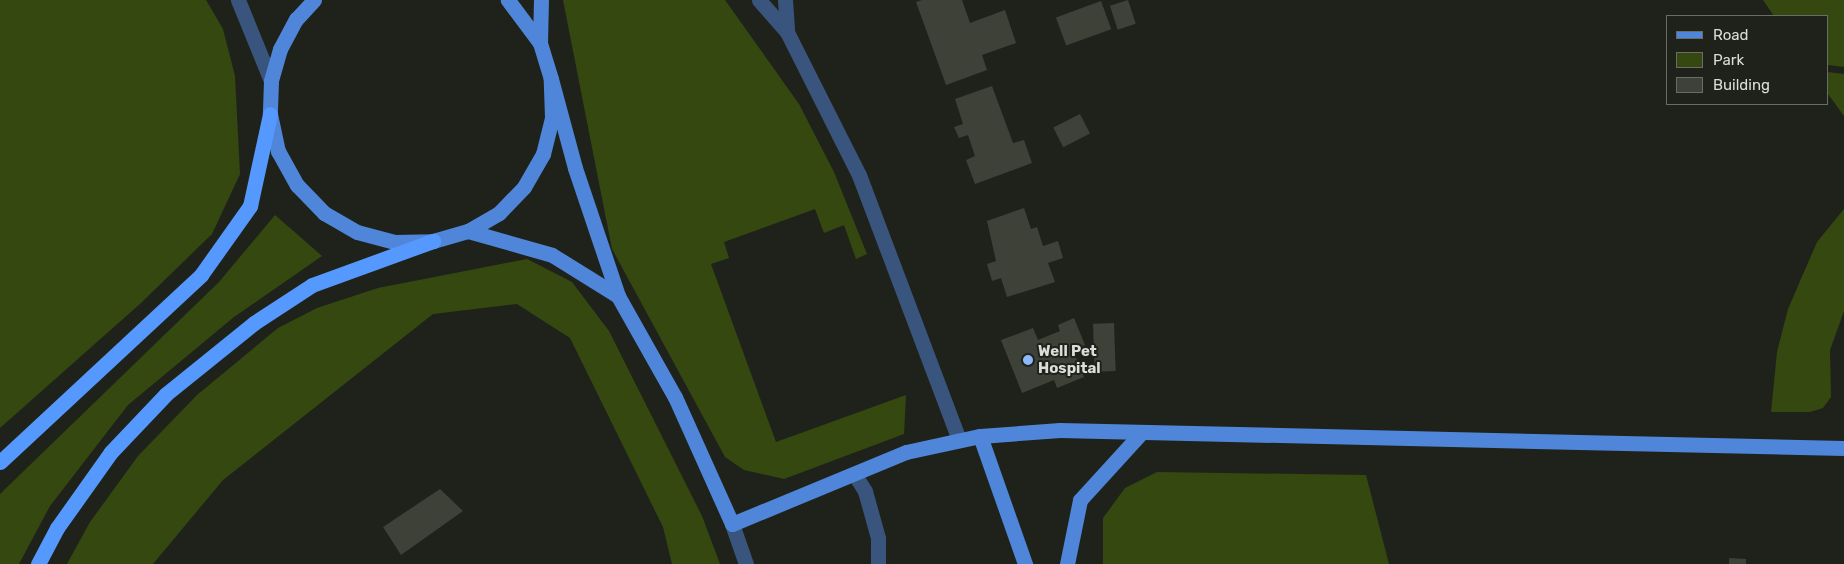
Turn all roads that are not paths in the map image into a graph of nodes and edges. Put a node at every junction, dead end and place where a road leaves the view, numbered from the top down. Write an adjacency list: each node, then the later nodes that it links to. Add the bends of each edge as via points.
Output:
1 (238, 0): 10 (street)
2 (314, 0): 10 (main road, via 296,19 280,49)
3 (508, 0): 8 (main road)
4 (541, 0): 8 (main road)
5 (759, 0): 7 (street)
6 (785, 0): 7 (street)
7 (787, 32): 17 (street, via 859,175)
8 (540, 43): 9 (main road)
9 (551, 79): 12 (main road, via 552,117 543,154 524,187 499,213); 14 (main road, via 575,168)
10 (271, 81): 11 (main road)
11 (270, 114): 13 (main road, via 278,151 297,185 324,213 357,232 394,242); 19 (highway, via 250,206 201,275)
12 (468, 231): 13 (main road); 14 (main road, via 552,255)
13 (433, 241): 22 (highway, via 312,285 166,394 111,452 57,528)
14 (618, 296): 21 (main road, via 675,397)
15 (1142, 432): 16 (main road, via 1060,430); 18 (main road); 26 (main road, via 1080,500)
16 (980, 436): 17 (main road); 25 (main road)
17 (959, 440): 20 (main road, via 906,452)
18 (1844, 448)
19 (0, 462)
20 (855, 474): 21 (main road); 24 (street, via 865,491 878,538)
21 (732, 524): 23 (street)
22 (38, 564)
23 (746, 564)
24 (878, 564)
25 (1025, 564)
26 (1067, 564)

